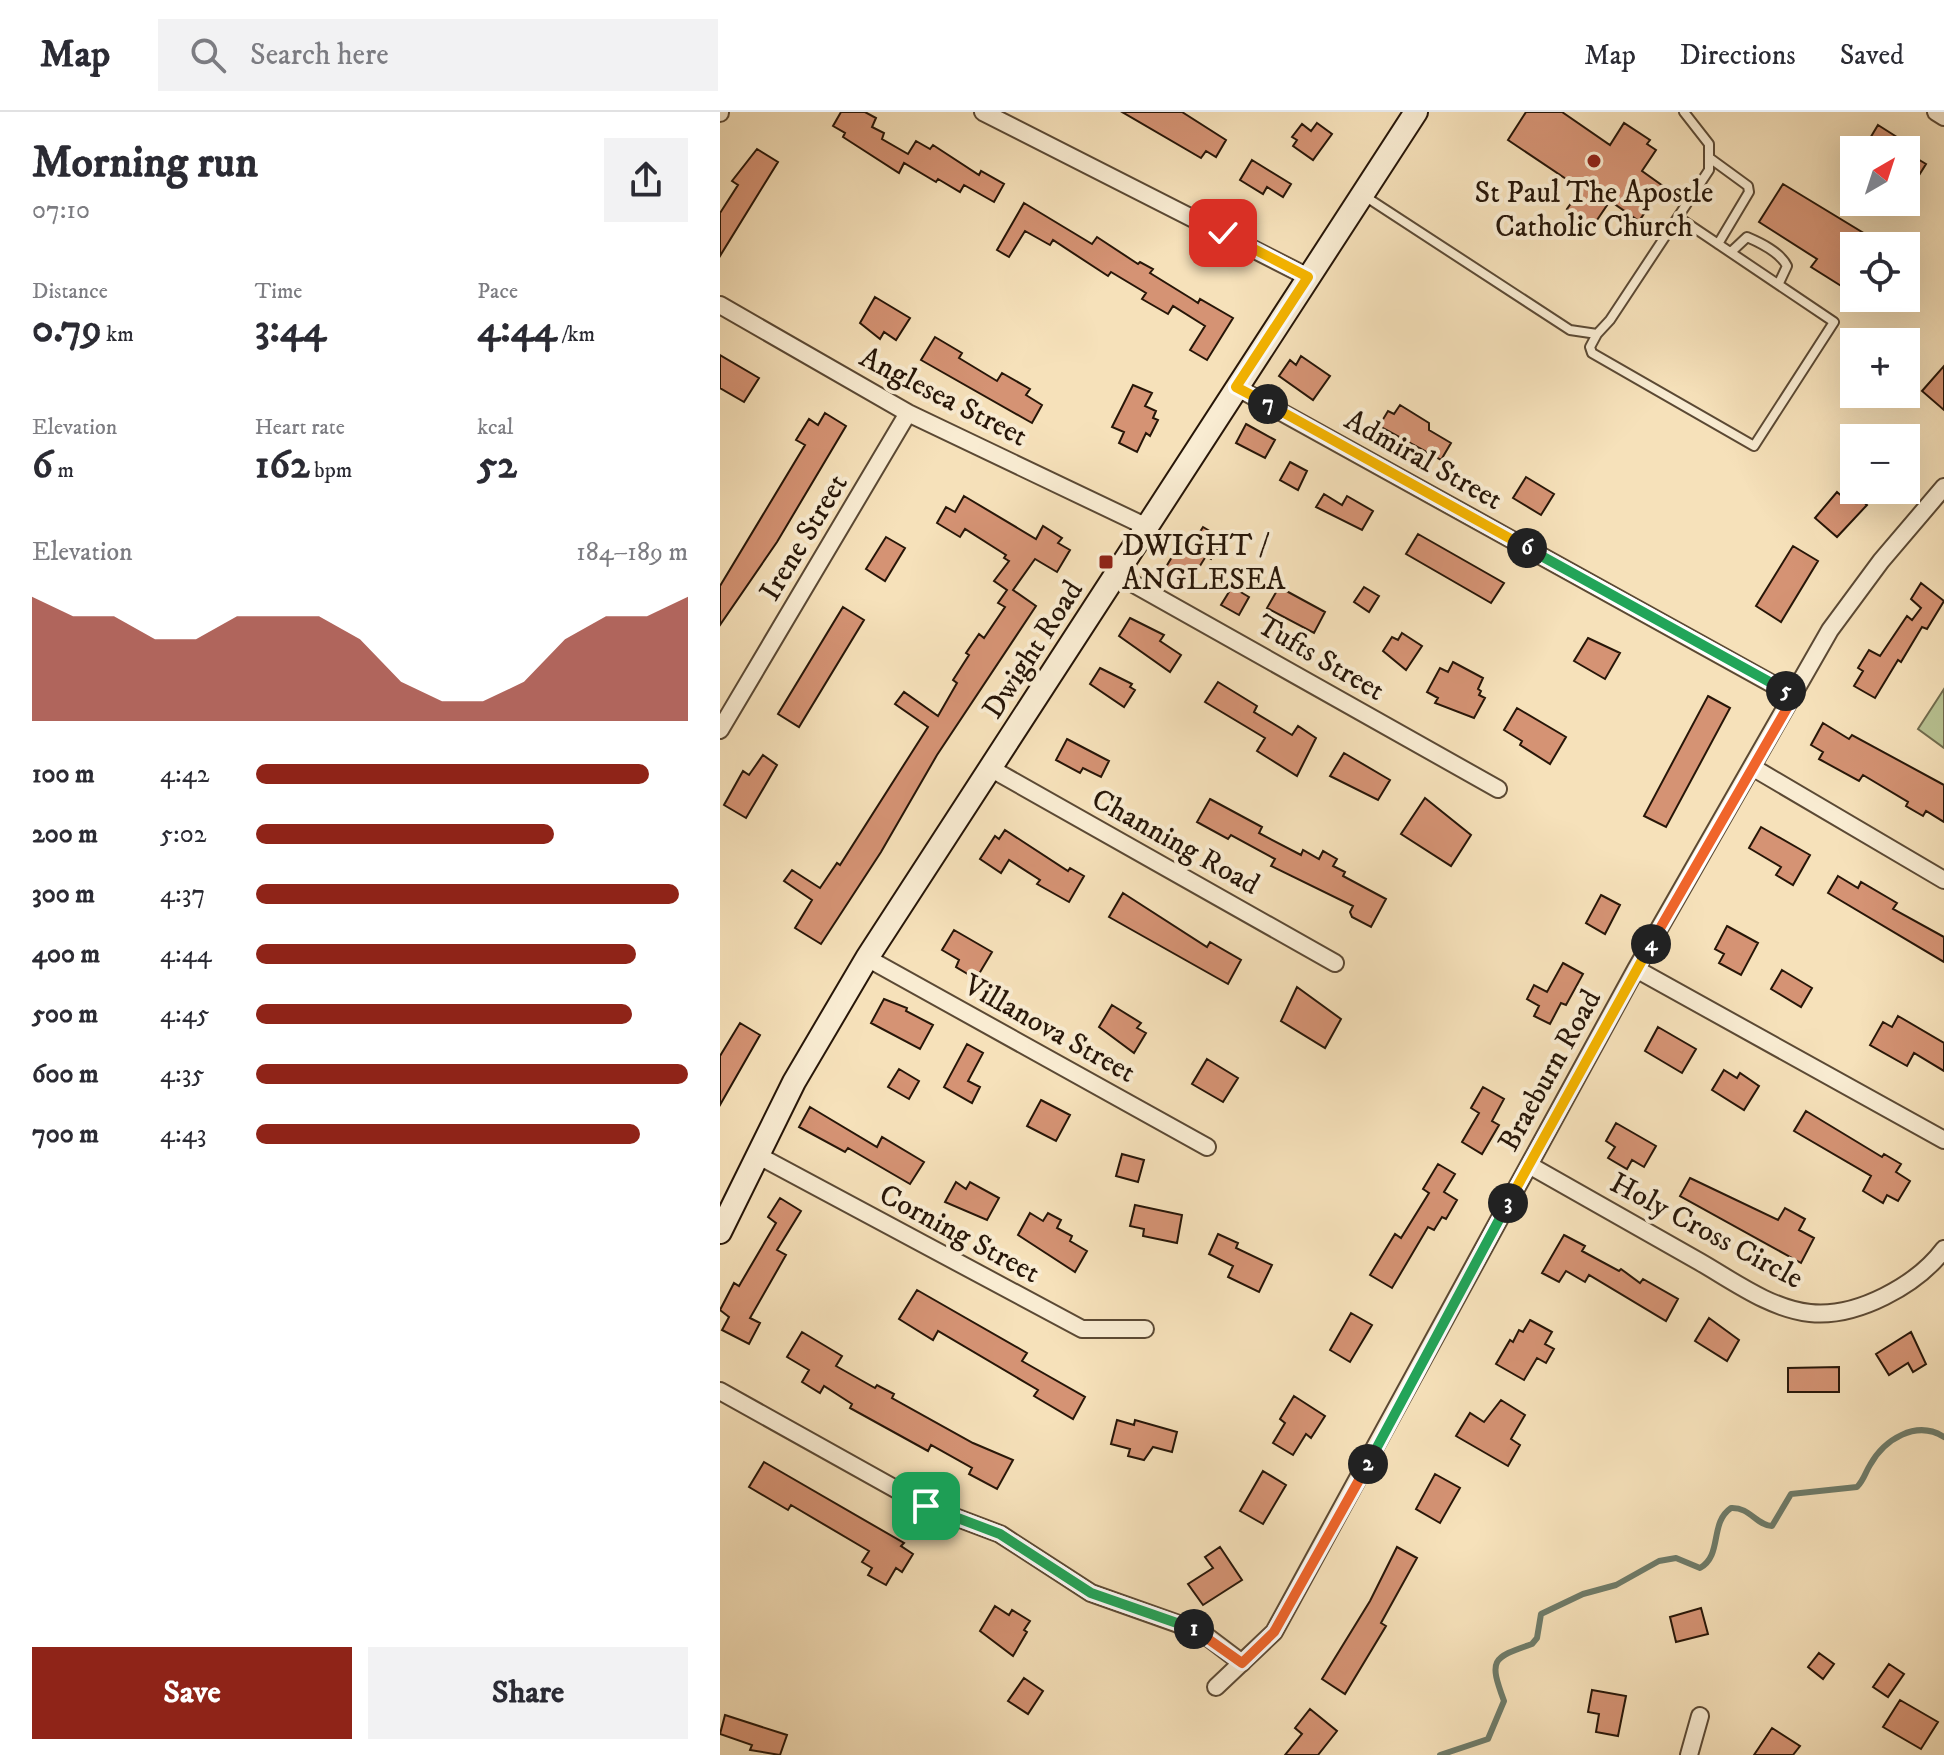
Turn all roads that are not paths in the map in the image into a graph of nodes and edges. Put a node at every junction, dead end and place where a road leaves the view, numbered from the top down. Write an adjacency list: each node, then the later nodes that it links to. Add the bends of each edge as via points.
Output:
1 (983, 112): 11 (street)
2 (1416, 112): 7 (main road, Dwight Road)
3 (1684, 112): 6 (lane, via 1709,144)
4 (1936, 112): 5 (street)
5 (1944, 117)
6 (1711, 159): 8 (lane); 9 (lane, via 1749,192)
7 (1362, 195): 11 (main road, Dwight Road); 14 (lane, via 1570,330)
8 (1678, 217): 9 (lane); 14 (lane)
9 (1718, 244): 10 (lane)
10 (1731, 252): 12 (lane); 12 (lane, via 1747,237 1759,242 1787,266)
11 (1308, 277): 15 (main road, Dwight Road)
12 (1779, 283): 14 (lane, via 1834,322 1754,446 1592,353)
13 (720, 305): 16 (street, Anglesea Street)
14 (1597, 334)
15 (1236, 387): 18 (main road, Dwight Road); 20 (street, Admiral Street)
16 (908, 413): 18 (street, Anglesea Street); 21 (street, Irene Street)
17 (1944, 487): 20 (street, Braeburn Road, via 1848,604)
18 (1147, 527): 19 (main road, Dwight Road)
19 (1116, 574): 23 (main road, Dwight Road); 24 (street, Tufts Street)
20 (1794, 696): 22 (street, Braeburn Road)
21 (720, 730)
22 (1752, 767): 25 (street); 28 (street, Braeburn Road)
23 (990, 768): 26 (main road, Dwight Road); 27 (street, Channing Road)
24 (1498, 789)
25 (1944, 880)
26 (867, 958): 30 (street, Villanova Street); 31 (main road, Dwight Road)
27 (1335, 963)
28 (1636, 969): 29 (street); 32 (street, Braeburn Road)
29 (1944, 1140)
30 (1207, 1147)
31 (757, 1155): 33 (main road, Dwight Road); 35 (street, Corning Street, via 1082,1329)
32 (1529, 1165): 34 (street, Holy Cross Circle, via 1765,1299 1809,1313 1861,1306 1918,1274); 37 (street, Braeburn Road, via 1274,1632)
33 (720, 1232)
34 (1944, 1249)
35 (1145, 1329)
36 (720, 1391): 37 (street, via 926,1506 1000,1534 1091,1593 1201,1632)
37 (1242, 1663): 38 (street, Braeburn Road)
38 (1216, 1687)
39 (1700, 1716): 40 (street)
40 (1689, 1755)

